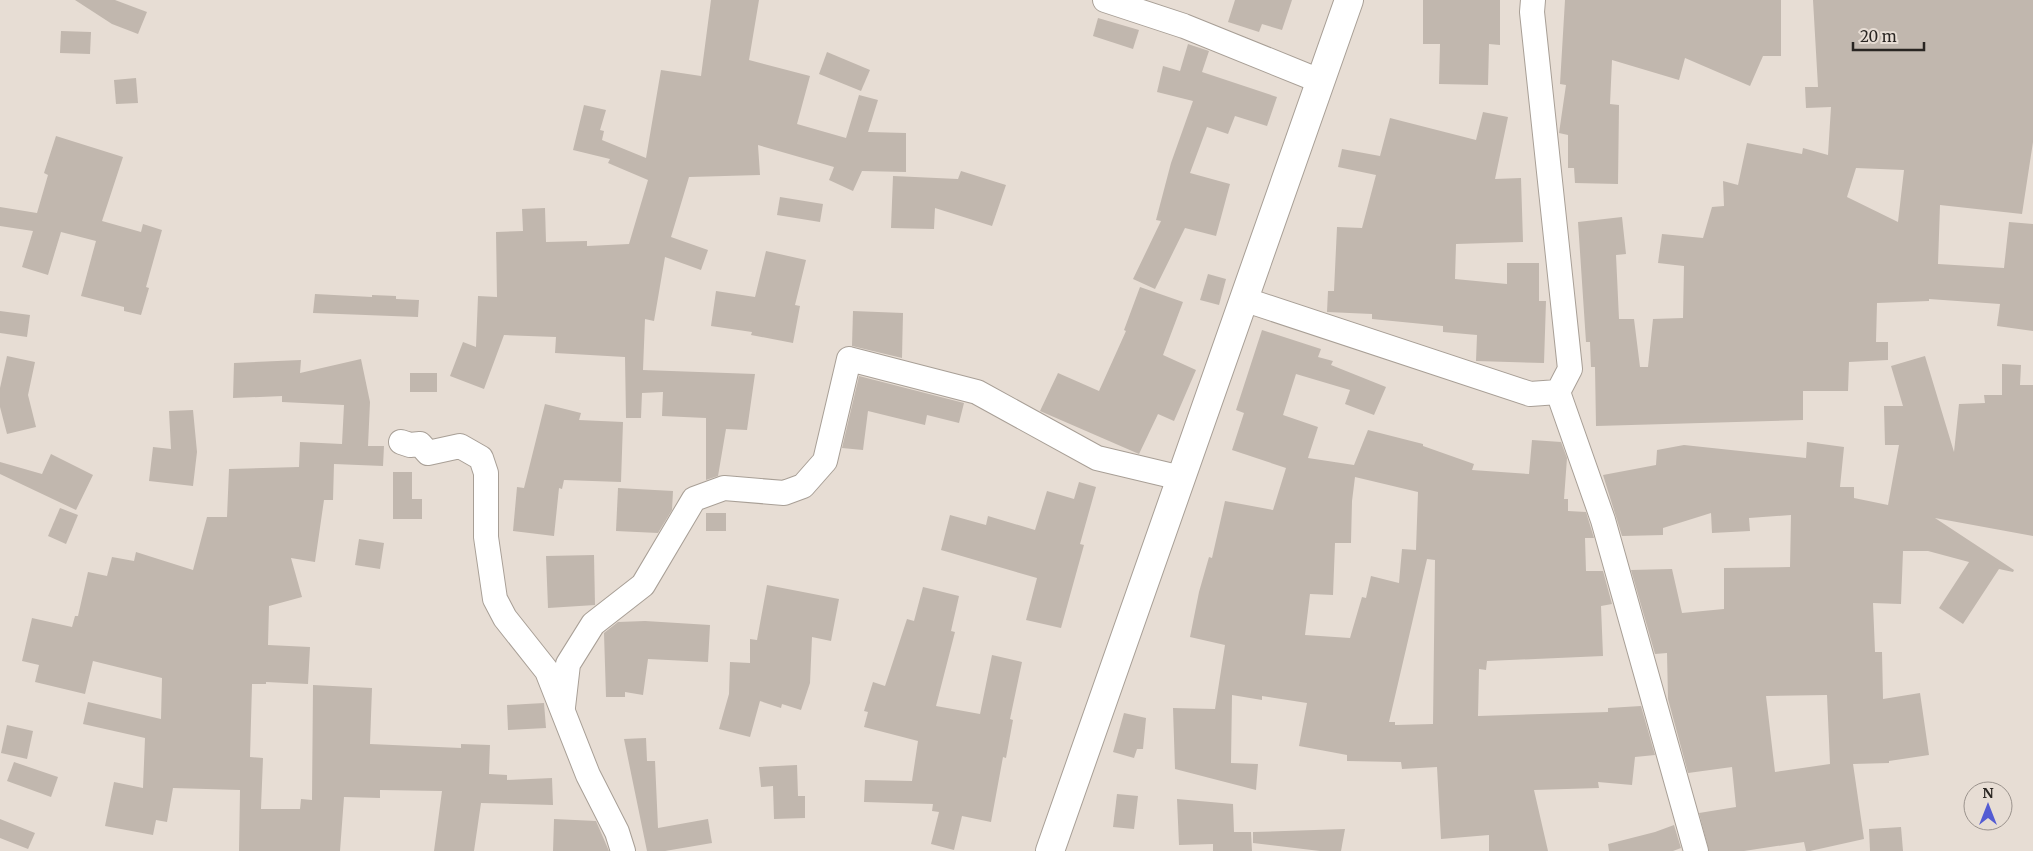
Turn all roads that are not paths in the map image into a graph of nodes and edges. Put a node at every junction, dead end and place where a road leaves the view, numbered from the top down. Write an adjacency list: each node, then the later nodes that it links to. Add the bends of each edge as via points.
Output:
1 (1105, 0): 4 (street, via 1184,26)
2 (1349, 0): 4 (street)
3 (1533, 0): 6 (street, via 1570,369)
4 (1320, 81): 5 (street)
5 (1243, 299): 6 (street, via 1530,394); 8 (street)
6 (1558, 392): 12 (street, via 1603,520)
7 (401, 442): 9 (street, via 420,444 428,453 460,446 481,458 486,474 486,537 495,599 505,618 547,671)
8 (1181, 478): 9 (street, via 1097,458 977,392 848,359 825,461 803,486 784,492 724,488 694,499 643,585 593,624 568,664); 11 (street)
9 (563, 707): 10 (street, via 588,775)
10 (623, 851)
11 (1050, 851)
12 (1696, 851)

